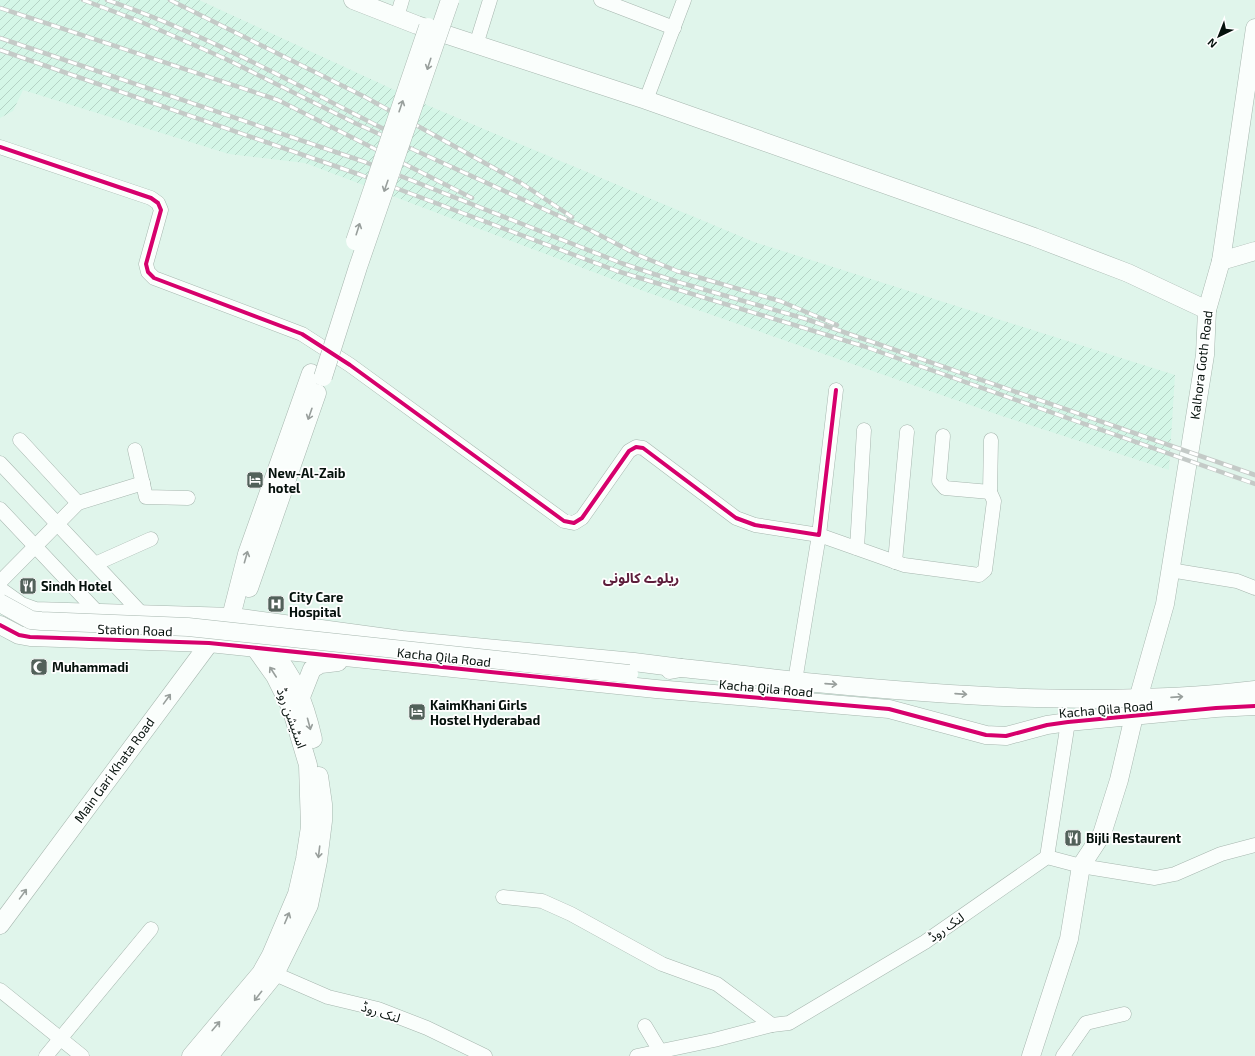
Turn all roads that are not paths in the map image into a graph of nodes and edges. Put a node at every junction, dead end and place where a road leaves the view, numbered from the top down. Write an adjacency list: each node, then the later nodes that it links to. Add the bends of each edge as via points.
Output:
1 (353, 0): 7 (street)
2 (438, 0): 16 (street, one-way to 2, bridge, via 366,206)
3 (450, 0): 16 (street, one-way to 16, bridge, via 358,267)
4 (490, 0): 10 (street)
5 (601, 0): 8 (street)
6 (684, 0): 8 (street)
7 (399, 8): 10 (street, via 417,25)
8 (674, 28): 11 (street)
9 (1255, 28): 14 (street, Kalhora Goth Road)
10 (476, 45): 11 (street)
11 (646, 100): 15 (street, via 1034,237 1128,273)
12 (0, 147): 31 (street, via 151,198 158,203 160,210 146,264 148,272 154,278 302,334 350,365 564,521 574,523 582,518 629,451 636,447 643,448 736,518 755,525)
13 (1255, 251): 14 (street)
14 (1221, 261): 15 (street, Kalhora Goth Road)
15 (1207, 310): 37 (street, Kalhora Goth Road, via 1205,355)
16 (317, 375): 44 (street)
17 (836, 390): 31 (street)
18 (864, 430): 34 (street)
19 (907, 432): 35 (street)
20 (943, 436): 26 (street, via 939,481 941,485 945,488)
21 (20, 440): 28 (street)
22 (991, 440): 26 (street)
23 (135, 450): 25 (street)
24 (0, 462): 30 (street)
25 (143, 483): 27 (street, via 146,497); 28 (street)
26 (990, 492): 35 (street, via 994,500 985,570 979,576)
27 (188, 498)
28 (78, 503): 30 (street)
29 (0, 509): 33 (street)
30 (58, 524): 33 (street); 36 (street)
31 (819, 535): 34 (street); 53 (street)
32 (151, 539): 36 (street)
33 (35, 547): 38 (street); 42 (street)
34 (857, 548): 35 (street)
35 (895, 562)
36 (95, 564): 43 (street)
37 (1170, 570): 39 (street, via 1237,581); 58 (street, Kalhora Goth Road, via 1165,604)
38 (0, 582)
39 (1255, 588)
40 (0, 591): 42 (street, Station Road, via 21,606 35,610)
41 (0, 603): 52 (street, bridge, via 31,620 188,627)
42 (98, 613): 43 (street, Station Road)
43 (142, 614): 44 (street, Station Road)
44 (240, 619): 48 (street, Main Gari Khata Road); 49 (street, اسٹیشن روڈ); 51 (street, Kacha Qila Road, via 402,640)
45 (0, 625): 46 (street, Station Road)
46 (19, 635): 47 (street); 48 (street, Station Road)
47 (0, 638)
48 (209, 643): 49 (street, Station Road); 67 (street, Main Gari Khata Road, one-way to 48)
49 (263, 648): 50 (street, Kacha Qila Road); 56 (street, اسٹیشن روڈ, via 293,679); 78 (street, اسٹیشن روڈ, one-way to 49, via 265,966 297,894 305,859 310,812 308,765 298,727)
50 (367, 660): 55 (street, Kacha Qila Road); 56 (street, via 315,666 309,672)
51 (681, 668): 52 (street); 53 (street, Kacha Qila Road)
52 (638, 674): 55 (street)
53 (795, 681): 57 (street, Kacha Qila Road, one-way to 57)
54 (1255, 690): 58 (street, Kacha Qila Road, one-way to 54)
55 (683, 691): 62 (street, Kacha Qila Road, via 889,709 986,735 1006,736)
56 (301, 697): 69 (street, اسٹیشن روڈ, one-way to 69, via 316,755 323,804 321,840 309,905)
57 (1045, 699): 58 (street, Kacha Qila Road); 62 (street, via 1037,705 1034,712)
58 (1138, 699): 60 (street, Kalhora Goth Road)
59 (1255, 706): 60 (street, Kacha Qila Road)
60 (1135, 717): 61 (street, Kacha Qila Road); 65 (street, Kalhora Goth Road, via 1102,834)
61 (1068, 722): 62 (street, Kacha Qila Road); 64 (street)
62 (1047, 725)
63 (1255, 845): 65 (street, via 1221,854 1176,874 1155,878)
64 (1047, 857): 65 (street); 72 (street, لنک روڈ, via 925,942 789,1023)
65 (1081, 866): 82 (street, via 1069,939)
66 (503, 897): 72 (street, via 542,901 571,914 662,964 717,984)
67 (0, 925)
68 (151, 929): 74 (street)
69 (275, 974): 79 (street, اسٹیشن روڈ, one-way to 79); 80 (street, لنک روڈ, via 328,997 378,1009 427,1028)
70 (0, 990): 74 (street)
71 (1124, 1014): 83 (street, via 1086,1023)
72 (772, 1025): 75 (street, لنک روڈ)
73 (645, 1026): 75 (street)
74 (61, 1038): 76 (street); 77 (street)
75 (661, 1053): 81 (street, لنک روڈ)
76 (46, 1056)
77 (82, 1056)
78 (191, 1056)
79 (209, 1056)
80 (486, 1056)
81 (637, 1056)
82 (1031, 1056)
83 (1063, 1056)

